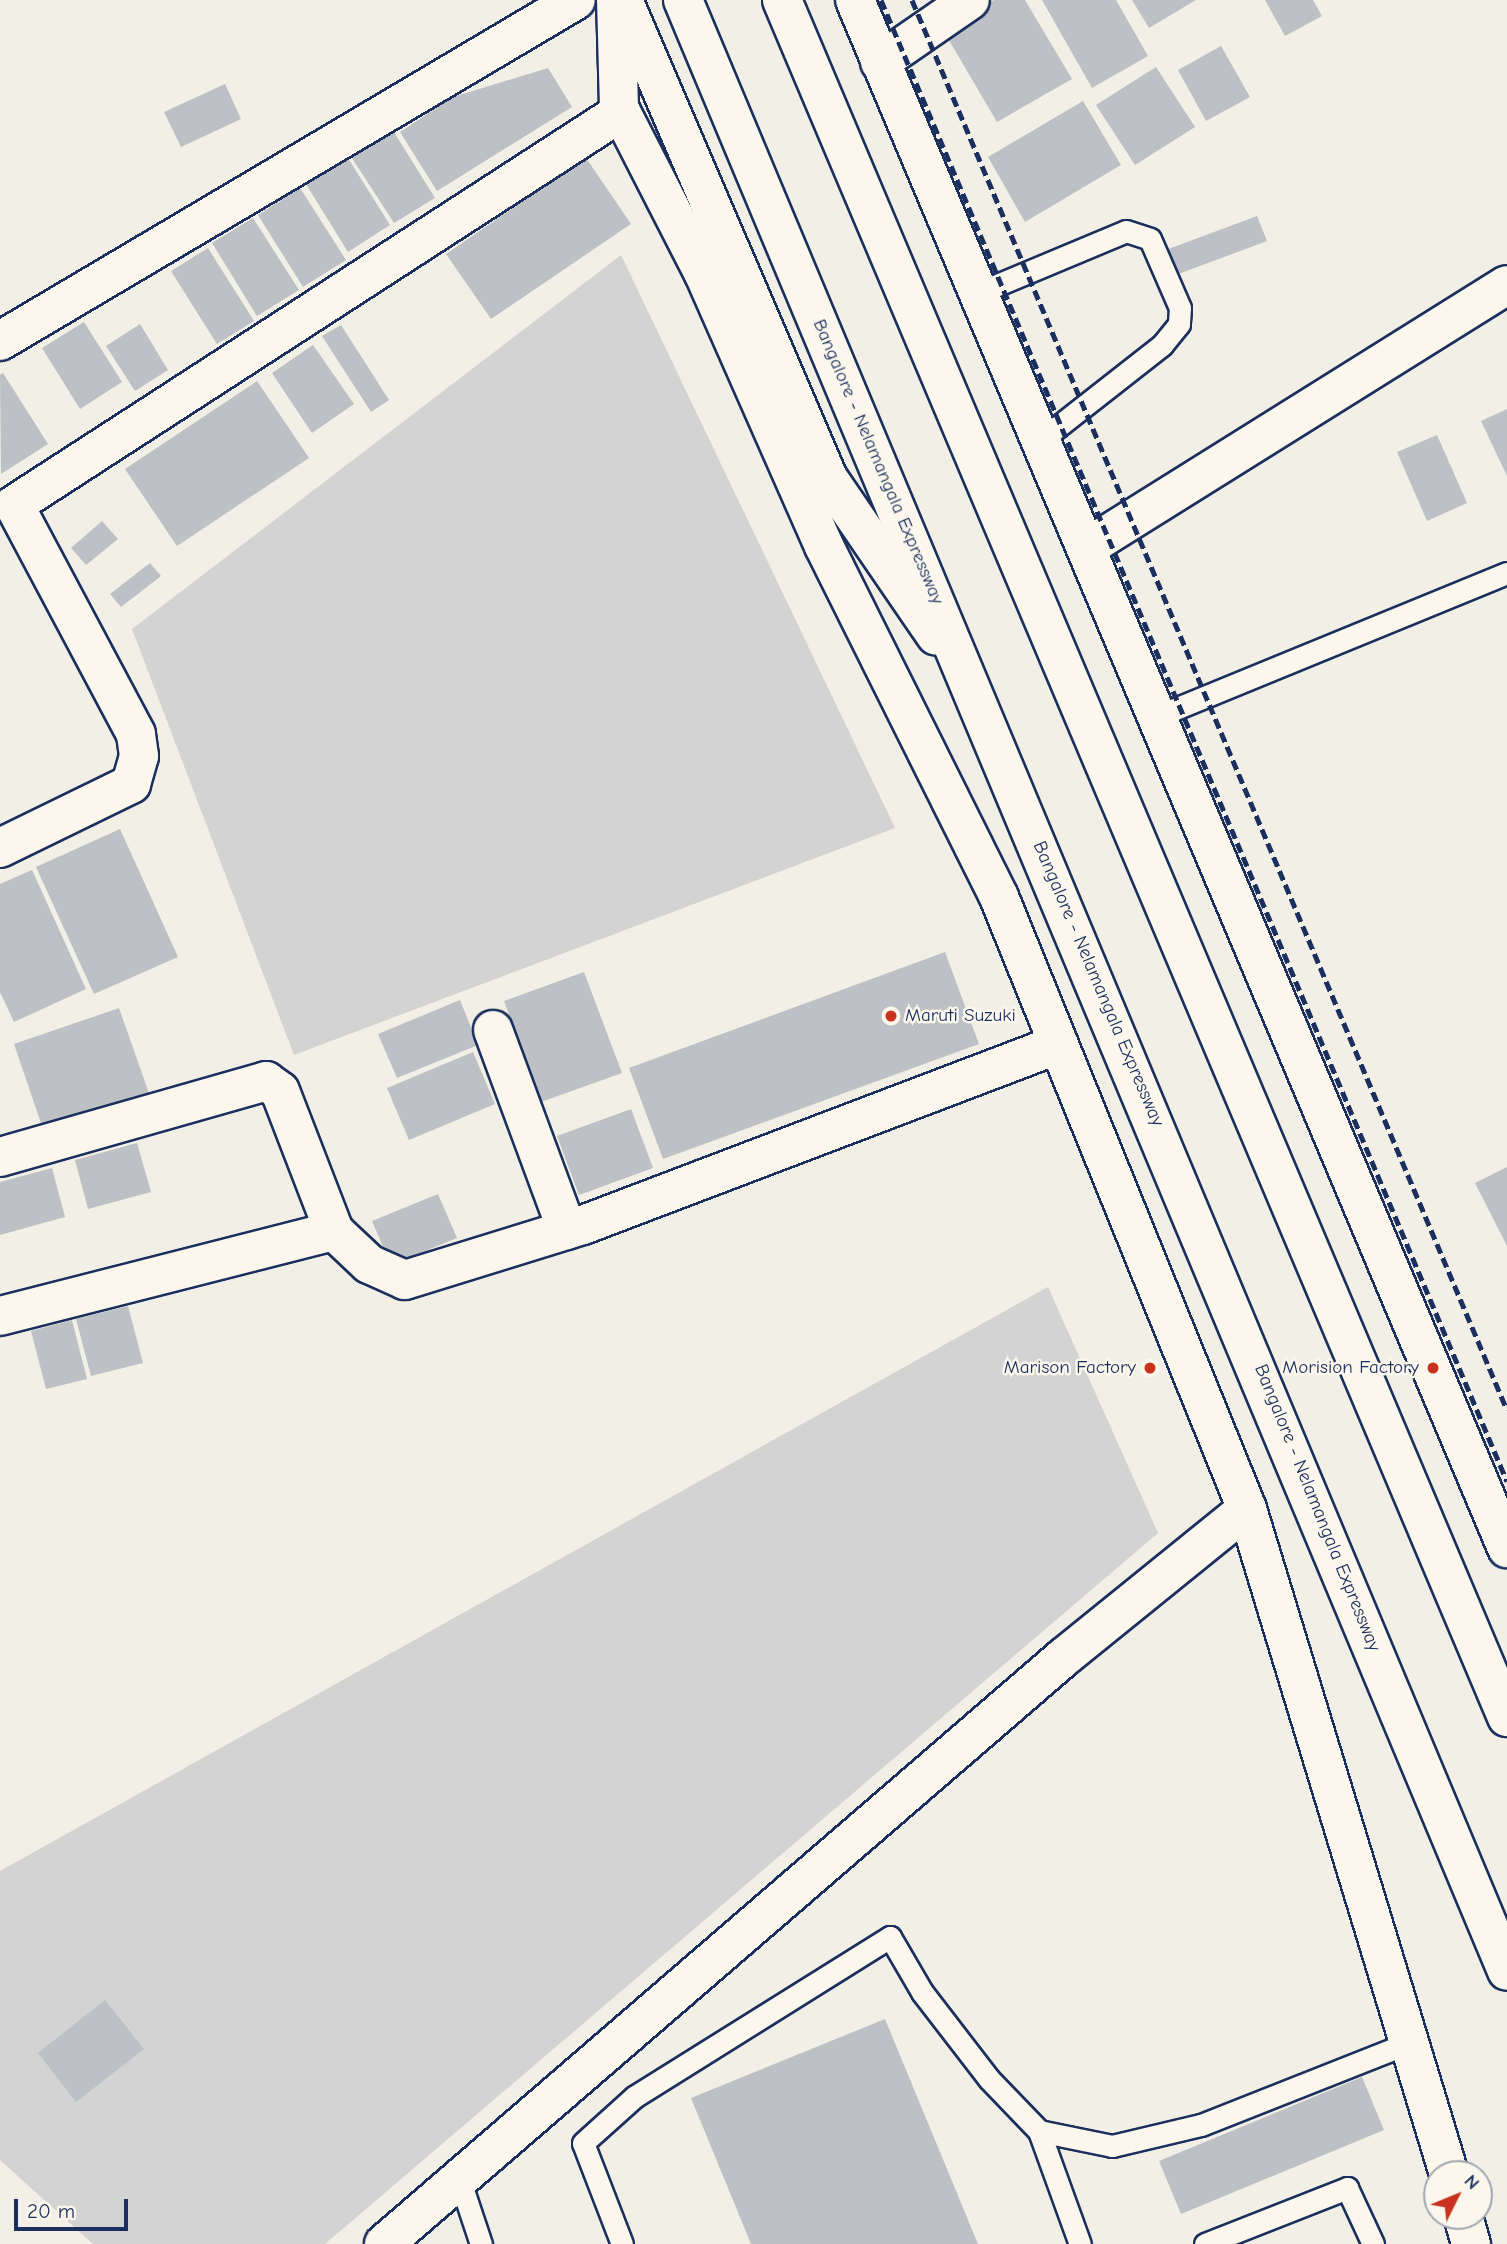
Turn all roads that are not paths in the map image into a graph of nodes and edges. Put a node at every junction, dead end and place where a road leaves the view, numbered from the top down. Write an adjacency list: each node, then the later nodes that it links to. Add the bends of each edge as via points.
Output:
1 (576, 0): 12 (main road)
2 (616, 0): 9 (main road)
3 (623, 0): 16 (main road, via 828,478 864,537)
4 (683, 0): 16 (main road, Bangalore - Nelamangala Expressway)
5 (782, 0): 27 (main road)
6 (855, 0): 8 (main road)
7 (970, 0): 8 (main road)
8 (880, 62): 11 (main road)
9 (621, 112): 18 (main road, via 14,505 136,734 139,756 131,784); 20 (main road, via 704,274 824,546 999,897)
10 (1507, 285): 14 (main road)
11 (978, 292): 13 (main road); 13 (lane, via 1126,231 1150,239 1180,308 1179,324 1162,345)
12 (0, 341)
13 (1041, 440): 14 (main road)
14 (1086, 548): 17 (main road)
15 (1507, 573): 17 (lane)
16 (974, 688): 28 (main road, Bangalore - Nelamangala Expressway)
17 (1158, 716): 26 (main road)
18 (0, 848)
19 (493, 1030): 22 (main road)
20 (1059, 1044): 22 (main road); 25 (main road)
21 (0, 1157): 23 (main road, via 266,1081 280,1091)
22 (567, 1230): 23 (main road, via 405,1280 369,1264)
23 (334, 1231): 24 (main road)
24 (0, 1316)
25 (1247, 1509): 29 (main road); 32 (main road, via 1064,1657)
26 (1507, 1548)
27 (1507, 1717)
28 (1507, 1971)
29 (1408, 2043): 30 (lane, via 1201,2125 1112,2146); 31 (main road)
30 (1039, 2131): 35 (lane, via 980,2068 922,1992 890,1937 634,2097 583,2143); 36 (lane)
31 (1446, 2160)
32 (459, 2178): 33 (main road); 34 (lane)
33 (384, 2244)
34 (481, 2244)
35 (622, 2244)
36 (1080, 2244)
37 (1205, 2244): 38 (lane, via 1347,2188)
38 (1373, 2244)

